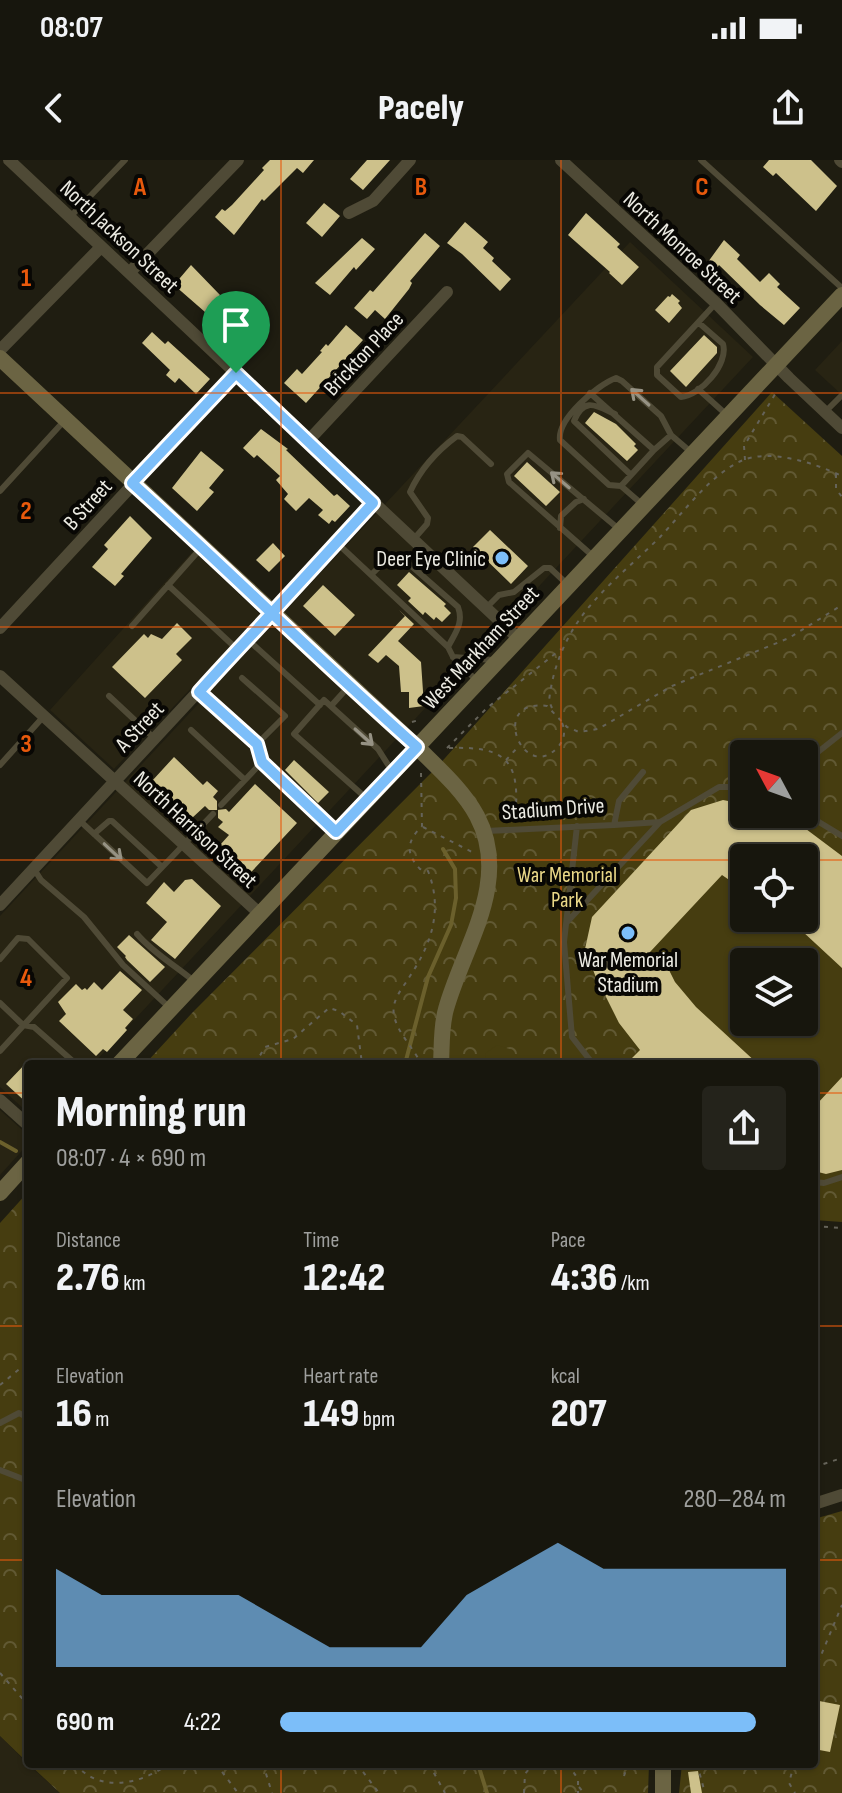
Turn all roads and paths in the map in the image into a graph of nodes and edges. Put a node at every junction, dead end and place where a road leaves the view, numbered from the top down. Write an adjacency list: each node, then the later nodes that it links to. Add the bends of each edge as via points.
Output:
1 (9, 160): 8 (street, North Jackson Street)
2 (125, 160): 8 (lane)
3 (238, 160): 10 (street)
4 (410, 160): 7 (street, via 373,201)
5 (561, 160): 14 (street, North Monroe Street)
6 (701, 160): 11 (lane)
7 (349, 213)
8 (70, 217): 9 (street, North Jackson Street)
9 (101, 247): 10 (street, North Jackson Street); 16 (street)
10 (130, 272): 19 (street, North Jackson Street)
11 (842, 288)
12 (447, 292): 30 (street, Brickton Place)
13 (842, 295): 18 (main road, West Markham Street)
14 (716, 303): 15 (lane); 18 (street, North Monroe Street)
15 (699, 323): 20 (lane, via 725,350 719,367); 20 (lane, via 656,371 681,397)
16 (0, 350)
17 (0, 358): 27 (main road)
18 (776, 365): 24 (street, North Monroe Street); 26 (main road, West Markham Street)
19 (236, 373): 30 (street, North Jackson Street); 38 (street, B Street)
20 (698, 389): 26 (lane)
21 (777, 391): 33 (path, via 744,446)
22 (590, 393): 25 (lane); 29 (lane, one-way to 22, via 661,416 622,381 609,380); 39 (lane, via 563,424 560,440 609,485)
23 (842, 395): 24 (lane)
24 (825, 412): 28 (street, North Monroe Street)
25 (615, 414): 31 (lane); 36 (lane, via 585,405 574,421)
26 (728, 416): 32 (main road, West Markham Street)
27 (65, 420): 38 (main road); 40 (lane)
28 (842, 428)
29 (671, 435): 31 (lane); 32 (lane)
30 (309, 440): 43 (street, North Jackson Street)
31 (654, 450): 36 (lane)
32 (692, 453): 44 (main road, West Markham Street)
33 (745, 460): 35 (path, via 795,460); 62 (path, via 702,492 584,613)
34 (491, 464): 47 (lane, via 462,437 448,443 410,492 428,518)
35 (836, 473): 37 (path); 41 (path)
36 (631, 475): 39 (lane)
37 (842, 476)
38 (132, 483): 49 (main road); 58 (street, B Street)
39 (621, 486): 44 (lane)
40 (0, 491)
41 (842, 497)
42 (584, 499): 45 (lane, via 561,516); 45 (lane, one-way to 45, via 528,453 507,474 509,482); 46 (lane)
43 (373, 503): 47 (street, North Jackson Street); 48 (street, A Street)
44 (643, 505): 46 (main road, West Markham Street)
45 (560, 528): 50 (lane)
46 (620, 530): 50 (main road, West Markham Street)
47 (413, 540): 55 (street, North Jackson Street)
48 (337, 543): 51 (lane); 56 (street, A Street)
49 (202, 547): 52 (lane); 56 (main road)
50 (594, 557): 53 (main road, West Markham Street)
51 (371, 575): 61 (lane); 61 (lane, via 400,556 458,607 460,624)
52 (168, 585): 57 (lane); 63 (lane)
53 (568, 585): 55 (lane, via 544,568); 59 (main road, West Markham Street)
54 (842, 605): 78 (path, via 789,638 672,686 598,729 579,732)
55 (486, 608): 59 (street, North Jackson Street)
56 (272, 613): 60 (street, A Street); 69 (main road)
57 (132, 626)
58 (0, 628)
59 (518, 638): 65 (main road, West Markham Street)
60 (247, 639): 63 (street, A Street); 72 (lane)
61 (448, 647): 64 (lane)
62 (563, 647): 74 (path, via 551,683); 86 (path, via 447,748 482,749)
63 (238, 650): 70 (street, A Street)
64 (453, 657): 65 (lane); 68 (lane)
65 (498, 660): 68 (main road, West Markham Street)
66 (0, 676): 75 (street, North Harrison Street)
67 (242, 678): 82 (lane, via 285,716)
68 (478, 682): 84 (main road, West Markham Street)
69 (350, 685): 73 (lane); 84 (main road)
70 (199, 692): 81 (street, A Street); 82 (lane)
71 (109, 696): 81 (lane)
72 (320, 705): 73 (lane, via 324,700); 95 (lane, via 294,734)
73 (331, 706): 89 (lane, one-way to 89, via 378,749)
74 (553, 710): 78 (path); 83 (path, via 539,705 524,710 515,723)
75 (44, 716): 88 (lane); 93 (street, North Harrison Street)
76 (419, 720): 77 (path)
77 (411, 722)
78 (562, 723): 83 (path, via 564,737 548,754 532,754)
79 (191, 730): 92 (lane)
80 (842, 733): 85 (lane)
81 (155, 739): 93 (street, A Street)
82 (257, 744): 87 (lane)
83 (520, 745): 86 (path)
84 (417, 747): 89 (main road, West Markham Street); 105 (main road, via 461,793)
85 (818, 752)
86 (505, 761): 98 (path, via 518,787)
87 (262, 762): 92 (lane); 106 (lane)
88 (0, 765)
89 (392, 771): 95 (main road, West Markham Street)
90 (643, 772): 102 (lane, Stadium Drive, via 619,801)
91 (421, 773): 103 (path)
92 (245, 780): 96 (lane)
93 (115, 782): 99 (street, A Street); 109 (street, North Harrison Street)
94 (730, 787): 101 (lane, via 719,787)
95 (368, 799): 106 (main road, West Markham Street)
96 (221, 805)
97 (213, 814): 109 (lane)
98 (515, 819)
99 (79, 820): 107 (lane); 112 (street, A Street)
100 (818, 821): 108 (lane)
101 (660, 822): 102 (lane); 115 (lane)
102 (614, 825): 104 (lane, Stadium Drive)
103 (422, 826): 110 (path); 127 (path, via 409,841 409,851 420,869 428,871 437,902 435,925 393,1013)
104 (577, 826): 105 (lane, Stadium Drive); 115 (lane)
105 (482, 831): 128 (main road, via 489,881 444,1013)
106 (336, 832): 114 (main road, West Markham Street)
107 (94, 834): 111 (lane, via 112,821); 111 (lane, one-way to 111, via 147,883)
108 (842, 836)
109 (184, 845): 111 (lane); 114 (street, North Harrison Street)
110 (479, 856)
111 (162, 867)
112 (34, 869): 113 (street, A Street); 120 (lane)
113 (0, 905)
114 (259, 913): 118 (main road, West Markham Street)
115 (566, 923): 129 (lane, via 572,1037)
116 (137, 934): 118 (lane)
117 (0, 959): 121 (lane, via 18,938 28,939 67,978)
118 (195, 982): 120 (main road, West Markham Street)
119 (0, 1003): 121 (lane)
120 (171, 1009): 124 (main road, West Markham Street)
121 (23, 1025): 122 (lane); 123 (lane, via 34,1027)
122 (0, 1051)
123 (71, 1060)
124 (123, 1060)
125 (257, 1060): 126 (path, via 265,1047 293,1039 329,1008 357,1025)
126 (361, 1060)
127 (419, 1060)
128 (441, 1060)
129 (590, 1060)
130 (0, 1100): 131 (street)
131 (24, 1121)
132 (24, 1166): 135 (main road)
133 (842, 1177): 134 (lane)
134 (818, 1182)
135 (0, 1193)
136 (818, 1226): 137 (path)
137 (842, 1228)
138 (24, 1365): 139 (path)
139 (0, 1385)
140 (24, 1416): 141 (lane, via 19,1413)
141 (0, 1423)
142 (842, 1458): 143 (path)
143 (818, 1466)
144 (0, 1470): 145 (lane)
145 (24, 1479)
146 (842, 1495): 147 (street)
147 (818, 1503)
148 (842, 1605): 149 (path)
149 (818, 1662)
150 (0, 1673): 151 (path)
151 (24, 1700)
152 (78, 1768): 153 (path, via 85,1778 115,1785 139,1781)
153 (162, 1768)
154 (219, 1768): 166 (path)
155 (264, 1768): 167 (path)
156 (360, 1768): 168 (path)
157 (431, 1768): 169 (path)
158 (530, 1768): 170 (path)
159 (571, 1768): 165 (path)
160 (627, 1768): 164 (path)
161 (663, 1768): 173 (main road)
162 (698, 1768): 174 (path)
163 (793, 1768): 175 (path, via 789,1783)
164 (624, 1776)
165 (579, 1786): 171 (path); 172 (path)
166 (238, 1793)
167 (272, 1793)
168 (379, 1793)
169 (445, 1793)
170 (524, 1793)
171 (578, 1793)
172 (584, 1793)
173 (663, 1793)
174 (705, 1793)
175 (795, 1793)

